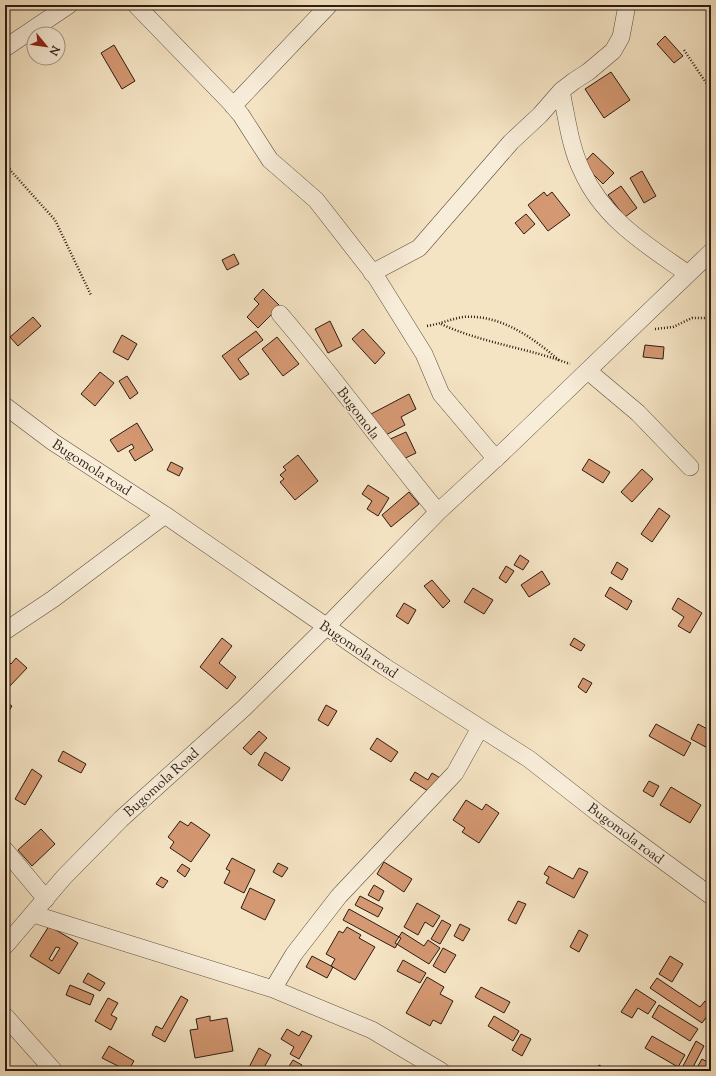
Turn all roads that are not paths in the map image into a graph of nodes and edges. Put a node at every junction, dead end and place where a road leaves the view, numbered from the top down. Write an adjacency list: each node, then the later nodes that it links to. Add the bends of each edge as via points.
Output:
1 (69, 5): 5 (street)
2 (136, 5): 7 (street)
3 (329, 5): 7 (street)
4 (627, 5): 6 (street, via 618,44 588,72)
5 (5, 48)
6 (561, 91): 9 (street, via 511,142 419,248); 10 (street, via 576,156 592,190 629,233)
7 (233, 106): 9 (street, via 270,160 316,200)
8 (711, 252): 10 (street, Bugomola Road)
9 (372, 273): 14 (street, via 424,354 441,394)
10 (688, 274): 12 (street, Bugomola Road)
11 (280, 314): 16 (street, Bugomola, via 315,354)
12 (588, 371): 14 (street, Bugomola Road); 15 (street, via 638,413)
13 (5, 406): 17 (street, Bugomola road, via 53,442)
14 (496, 459): 16 (street, Bugomola Road)
15 (690, 467)
16 (438, 512): 18 (street, Bugomola Road)
17 (165, 515): 18 (street, Bugomola road); 19 (street, via 66,590)
18 (326, 627): 20 (street, Bugomola road); 23 (street, Bugomola Road, via 244,708 121,819)
19 (5, 631)
20 (480, 728): 22 (street, Bugomola road, via 529,759); 26 (street, via 455,773 339,896 294,954)
21 (5, 850): 23 (street)
22 (711, 896)
23 (46, 899): 24 (street, Bugomola Road)
24 (34, 914): 25 (street, Bugomola Road); 26 (street)
25 (5, 946)
26 (273, 989): 29 (street, via 372,1030)
27 (5, 1016): 28 (street)
28 (54, 1071)
29 (441, 1071)

